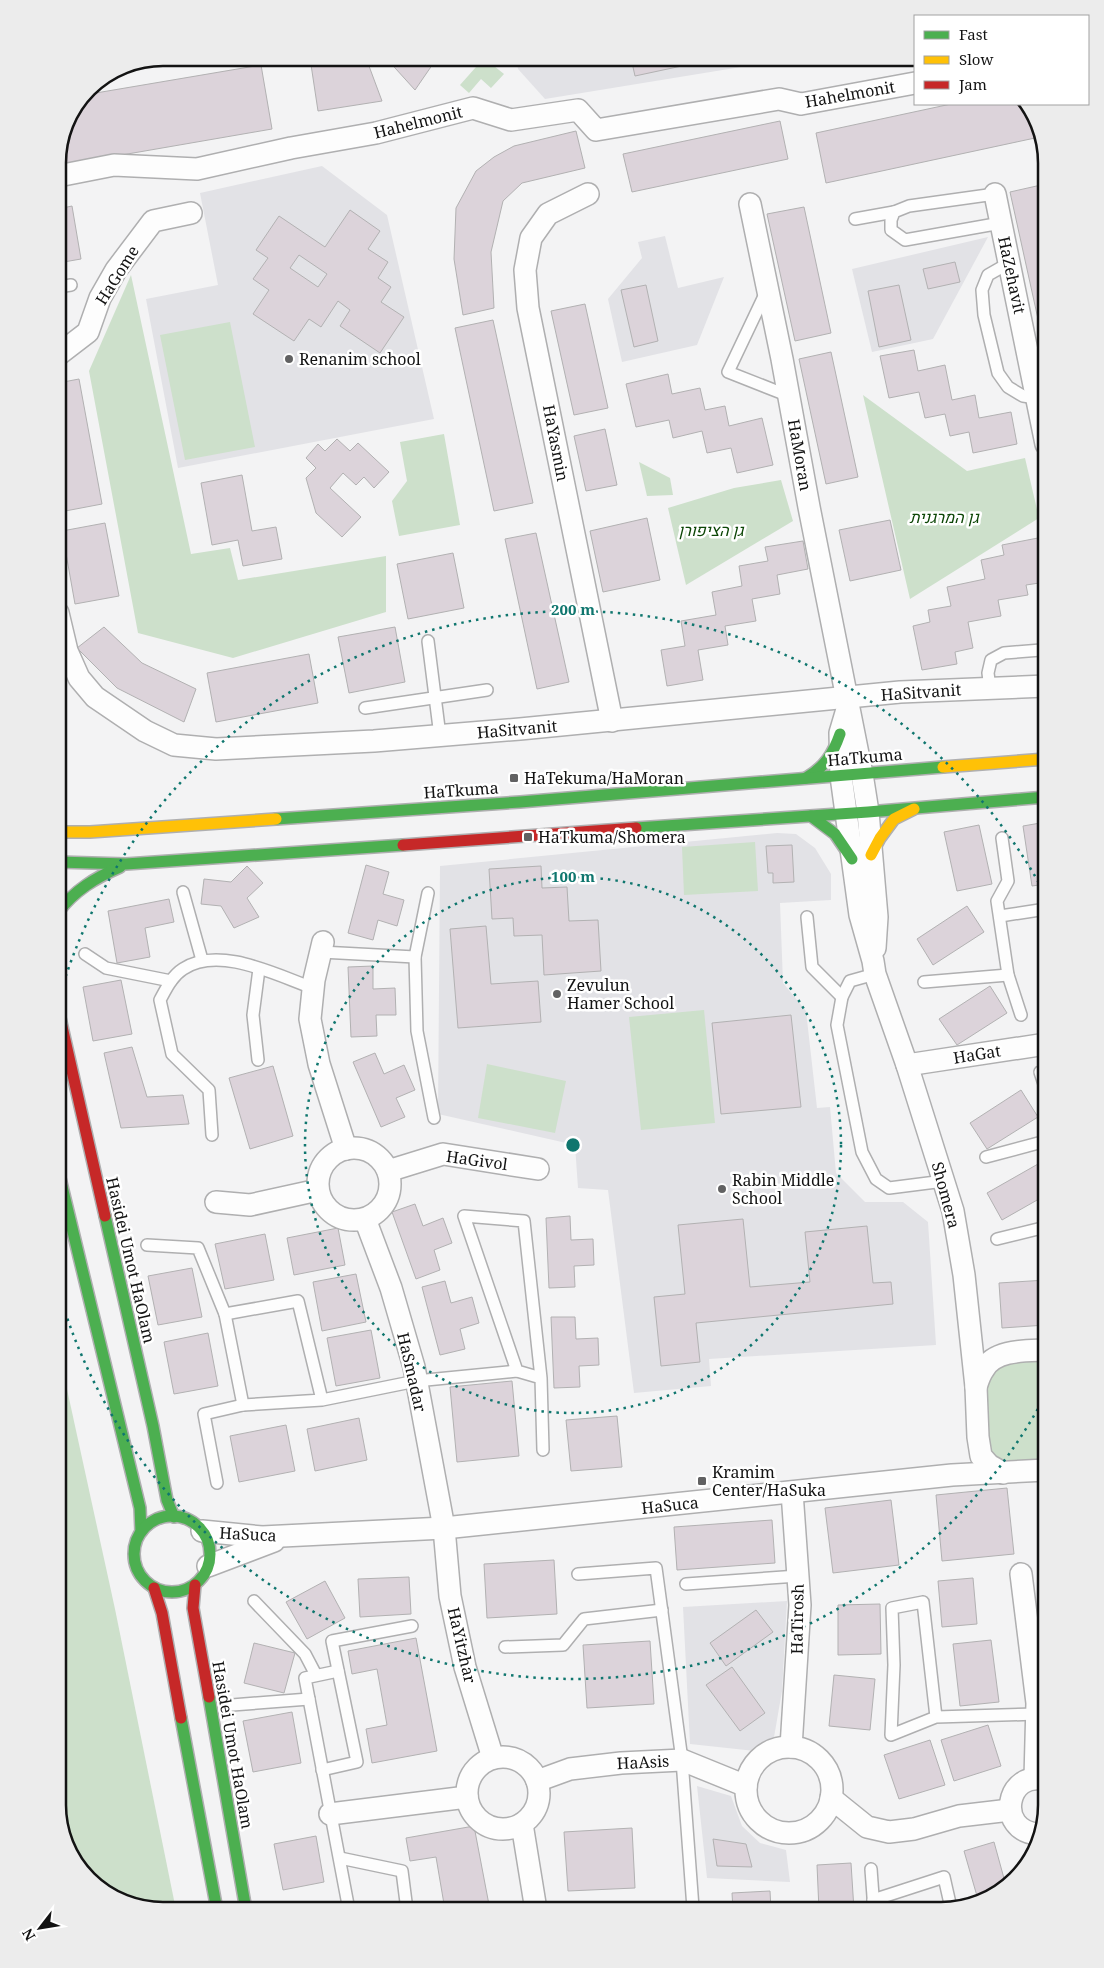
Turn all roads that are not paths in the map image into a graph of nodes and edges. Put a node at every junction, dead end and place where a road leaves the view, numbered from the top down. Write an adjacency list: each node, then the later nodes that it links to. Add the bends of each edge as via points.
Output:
1 (914, 83): 2 (street, Hahelmonit, via 801,104 779,99 596,130 578,110 511,120 473,108 376,132 197,169 114,165)
2 (66, 174)
3 (588, 194): 27 (street, HaYasmin, via 548,214 531,238 525,270 528,308)
4 (995, 194): 6 (lane, via 909,206); 9 (street, HaZehavit)
5 (750, 204): 13 (street, HaMoran)
6 (894, 212): 8 (lane); 9 (lane, via 891,230 904,240)
7 (191, 214): 14 (street, HaGome, via 153,222 116,270 100,298 88,332)
8 (855, 219)
9 (1001, 223): 10 (street, HaZehavit)
10 (1010, 263): 16 (street, HaZehavit); 16 (lane, via 988,275 982,290 984,315 998,373 1008,386 1023,396)
11 (71, 285): 12 (lane)
12 (66, 286)
13 (767, 289): 15 (street, HaMoran); 15 (lane, via 728,372)
14 (66, 344)
15 (789, 396): 25 (street, HaMoran)
16 (1037, 398): 17 (street, HaZehavit)
17 (1038, 403)
18 (428, 641): 24 (lane)
19 (66, 647): 29 (street, HaSitvanit, via 79,678 95,697 145,731 174,746 216,749)
20 (1038, 650): 22 (lane, via 1004,653 991,660 988,673)
21 (1038, 686): 22 (street, HaSitvanit)
22 (990, 688): 25 (street, HaSitvanit, via 900,692)
23 (487, 690): 24 (lane)
24 (435, 698): 26 (lane); 29 (lane)
25 (847, 702): 27 (street, HaSitvanit); 28 (street, HaMoran); 31 (street, HaMoran)
26 (365, 708)
27 (612, 721): 29 (street, HaSitvanit)
28 (840, 734): 32 (street, HaMoran); 33 (street, via 834,752 822,769)
29 (440, 736)
30 (1038, 760): 31 (street, HaTkuma)
31 (862, 774): 32 (street, HaTkuma); 36 (street, Shomera)
32 (841, 776): 33 (street, HaTkuma); 37 (street, Shomera)
33 (806, 778): 41 (street, HaTkuma)
34 (1038, 798): 35 (street)
35 (915, 808): 36 (street); 43 (street, via 894,819)
36 (868, 812): 37 (street); 43 (street, Shomera)
37 (845, 814): 38 (street); 43 (street, Shomera)
38 (811, 816): 43 (street); 45 (street)
39 (74, 821): 41 (street)
40 (66, 832): 41 (street, HaTkuma)
41 (90, 832)
42 (1002, 838): 50 (lane, via 1008,881 997,901)
43 (861, 857): 56 (street, Shomera, via 860,915)
44 (66, 862): 45 (street)
45 (126, 864): 48 (street, via 89,880)
46 (183, 892): 55 (lane)
47 (428, 893): 54 (lane)
48 (66, 900)
49 (1038, 910): 50 (lane)
50 (1000, 916): 58 (lane)
51 (807, 917): 62 (lane, via 812,967)
52 (322, 947): 54 (lane); 61 (street)
53 (86, 954): 59 (lane, via 106,968)
54 (415, 957): 68 (lane, via 417,1031)
55 (202, 960): 57 (lane, via 225,960); 59 (lane, via 182,969)
56 (874, 967): 62 (lane, via 850,981); 67 (street, Shomera)
57 (259, 969): 61 (lane); 66 (lane, via 253,1016)
58 (1008, 975): 60 (lane); 63 (lane)
59 (171, 981): 69 (lane, via 160,1000 172,1054 209,1090)
60 (924, 982)
61 (313, 988): 71 (street, via 310,1019 319,1064)
62 (842, 997): 75 (lane, via 837,1025 862,1152 876,1179 889,1188)
63 (1021, 1015)
64 (66, 1045): 100 (street, Hasidei Umot HaOlam, via 167,1500)
65 (1038, 1045): 67 (street, HaGat)
66 (258, 1060)
67 (907, 1065): 75 (street, Shomera)
68 (434, 1118)
69 (212, 1134)
70 (1038, 1143): 72 (lane)
71 (346, 1148): 74 (street, via 376,1154); 76 (street, via 323,1165)
72 (986, 1158)
73 (538, 1169): 74 (street, HaGivol, via 444,1154)
74 (388, 1171): 79 (street, via 391,1183 384,1206)
75 (944, 1181): 84 (street, Shomera, via 953,1211)
76 (318, 1190): 77 (street, via 250,1205); 79 (street, via 330,1212 352,1221)
77 (216, 1202)
78 (66, 1203): 103 (street, via 140,1508)
79 (365, 1220): 89 (street, HaSmadar, via 391,1288)
80 (1038, 1229): 81 (lane)
81 (997, 1239)
82 (147, 1244): 83 (lane, via 198,1248)
83 (224, 1314): 91 (lane, via 298,1301); 92 (lane)
84 (970, 1329): 86 (street, via 981,1342); 90 (street, Shomera)
85 (1038, 1351): 86 (street)
86 (1015, 1352): 90 (street, via 995,1358 984,1367)
87 (517, 1371): 88 (lane); 88 (lane, via 464,1216 524,1220); 89 (lane)
88 (541, 1378): 94 (lane)
89 (416, 1381): 91 (lane); 101 (street, HaSmadar)
90 (976, 1387): 93 (street, Shomera)
91 (322, 1400): 92 (lane)
92 (243, 1405): 98 (lane, via 204,1414)
93 (978, 1437): 96 (street, Shomera, via 982,1456 989,1465); 97 (street, Shomera, via 970,1461)
94 (543, 1450)
95 (1038, 1470): 96 (street, HaSuca)
96 (1003, 1472): 97 (street, HaSuca)
97 (952, 1476): 99 (street, HaSuca)
98 (218, 1483)
99 (792, 1492): 101 (street, HaSuca); 108 (street, HaTirosh)
100 (174, 1517): 102 (street, via 192,1522); 103 (street, via 158,1519)
101 (444, 1528): 104 (street, HaSuca); 124 (street, HaYitzhar, via 450,1596 465,1667)
102 (202, 1531): 104 (street, HaSuca, via 262,1537); 105 (street, via 208,1541)
103 (141, 1532): 111 (street, via 134,1552 135,1563 139,1573)
104 (293, 1536): 105 (street, HaSuca)
105 (208, 1566): 110 (street, Hasidei Umot HaOlam)
106 (578, 1574): 113 (lane, via 656,1568)
107 (1021, 1574): 120 (street)
108 (798, 1576): 109 (lane); 123 (street, HaTirosh, via 800,1605)
109 (686, 1584)
110 (195, 1585): 111 (street, via 174,1593); 140 (street, Hasidei Umot HaOlam, via 192,1608)
111 (154, 1588): 139 (street, via 162,1614)
112 (254, 1601): 117 (lane, via 305,1654)
113 (662, 1610): 115 (lane, via 584,1618 563,1645); 125 (lane)
114 (412, 1626): 116 (lane, via 332,1641)
115 (505, 1647)
116 (338, 1671): 117 (lane); 126 (lane, via 357,1762)
117 (316, 1675): 118 (lane, via 305,1678)
118 (309, 1699): 119 (lane); 126 (lane)
119 (232, 1705)
120 (1037, 1714): 121 (lane); 122 (street)
121 (936, 1717): 121 (lane, via 891,1735 892,1608 923,1602)
122 (1038, 1730)
123 (791, 1747): 129 (street, via 778,1748 761,1758 749,1773); 131 (street, via 805,1750 818,1758 827,1770)
124 (493, 1758): 128 (street, via 504,1757 524,1764); 130 (street, via 476,1769)
125 (682, 1760): 128 (street, HaAsis, via 621,1762 570,1769); 129 (street, HaAsis); 144 (lane)
126 (322, 1770): 133 (lane)
127 (1038, 1779): 132 (street, via 1028,1780 1016,1789)
128 (537, 1781): 134 (street, via 539,1800 530,1818)
129 (746, 1786): 131 (street, via 753,1814 776,1831 790,1833 817,1823)
130 (467, 1797): 133 (street); 134 (street, via 474,1814 488,1826 511,1829)
131 (831, 1798): 132 (street, via 867,1827 889,1832 914,1829 959,1816)
132 (1010, 1810): 135 (street, via 1018,1827)
133 (330, 1814): 136 (lane)
134 (522, 1824): 143 (street)
135 (1034, 1833)
136 (340, 1858): 141 (lane); 142 (lane, via 402,1871)
137 (871, 1869): 145 (lane)
138 (949, 1901): 146 (lane, via 944,1877)
139 (216, 1902)
140 (245, 1902)
141 (348, 1902)
142 (406, 1902)
143 (535, 1902)
144 (692, 1902)
145 (874, 1902)
146 (882, 1902)

